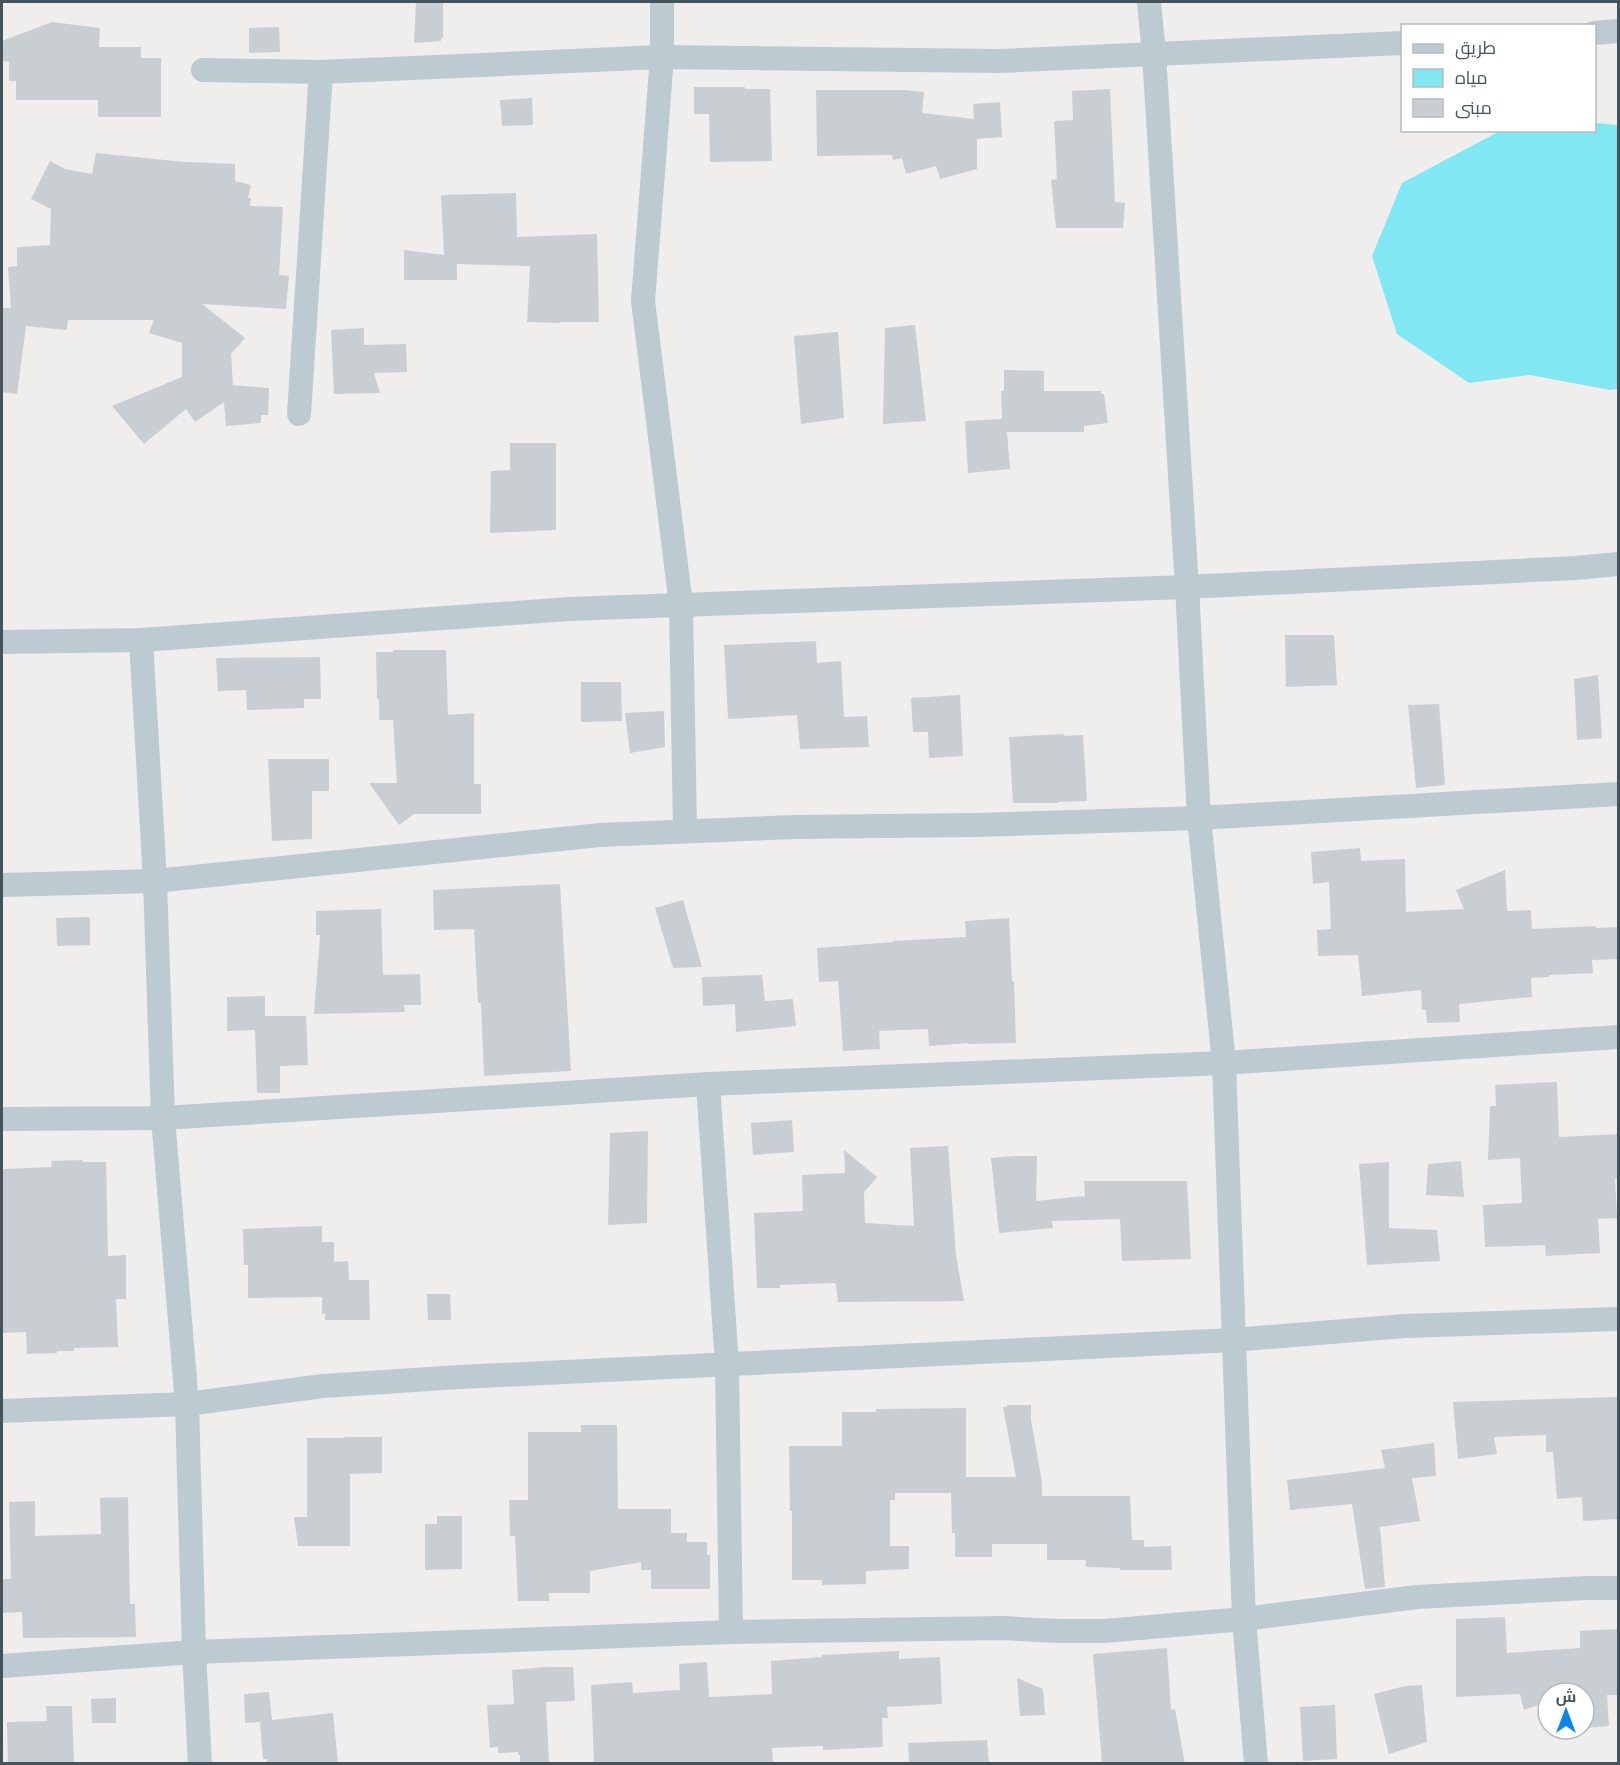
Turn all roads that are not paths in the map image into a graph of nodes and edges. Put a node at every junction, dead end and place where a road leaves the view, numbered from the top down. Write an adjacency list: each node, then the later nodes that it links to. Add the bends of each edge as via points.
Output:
1 (662, 2): 7 (street)
2 (1149, 2): 6 (street)
3 (1618, 31): 4 (street)
4 (1596, 33)
5 (1401, 43): 6 (street)
6 (1154, 54): 7 (street, via 999,61); 12 (street)
7 (662, 57): 9 (street); 13 (street, via 642,301)
8 (203, 70): 9 (street)
9 (321, 72): 10 (street)
10 (299, 414)
11 (1618, 564): 12 (street)
12 (1187, 588): 13 (street); 17 (street)
13 (681, 605): 14 (street, via 557,610); 18 (street)
14 (141, 640): 15 (street); 19 (street)
15 (2, 642)
16 (1618, 794): 17 (street)
17 (1199, 818): 18 (street); 22 (street)
18 (685, 831): 19 (street, via 600,835)
19 (155, 880): 20 (street); 24 (street)
20 (2, 885)
21 (1618, 1037): 22 (street)
22 (1224, 1063): 23 (street); 27 (street)
23 (708, 1084): 24 (street); 28 (street)
24 (163, 1118): 25 (street); 29 (street)
25 (2, 1119)
26 (1618, 1319): 27 (street, via 1405,1326)
27 (1233, 1340): 28 (street); 32 (street)
28 (728, 1365): 29 (street, via 323,1386); 33 (street)
29 (187, 1404): 30 (street); 34 (street)
30 (2, 1411)
31 (1618, 1588): 32 (street, via 1417,1597)
32 (1244, 1619): 33 (street, via 1104,1631 1004,1628); 37 (street)
33 (731, 1632): 34 (street)
34 (194, 1652): 35 (street); 36 (street)
35 (2, 1666)
36 (200, 1764)
37 (1257, 1764)

